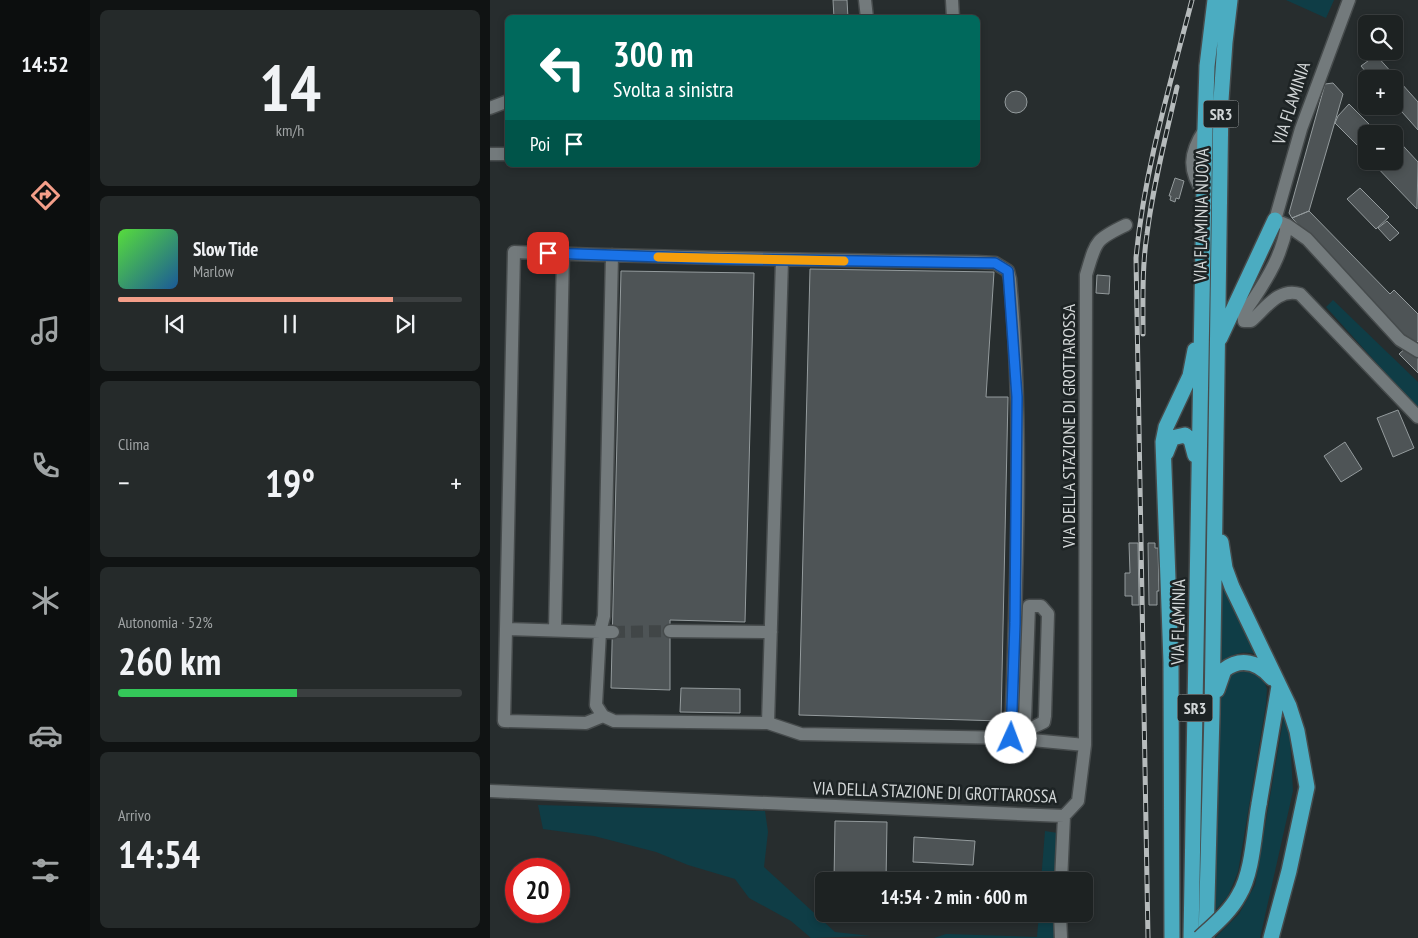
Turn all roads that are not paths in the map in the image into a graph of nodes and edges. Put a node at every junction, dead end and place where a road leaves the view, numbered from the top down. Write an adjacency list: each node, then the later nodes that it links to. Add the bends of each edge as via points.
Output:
1 (865, 0): 6 (street)
2 (952, 0): 7 (street)
3 (1215, 0): 17 (highway, VIA FLAMINIA NUOVA / SR3, via 1207,66)
4 (1230, 0): 18 (highway, VIA FLAMINIA NUOVA / SR3, via 1221,100)
5 (1349, 0): 12 (street, VIA FLAMINIA, via 1303,122)
6 (867, 15)
7 (953, 15)
8 (505, 102): 9 (street)
9 (490, 108)
10 (490, 154): 11 (street)
11 (505, 154)
12 (1281, 222): 18 (highway); 19 (street, via 1307,239 1400,340); 20 (street, VIA FLAMINIA, via 1283,246 1272,272 1245,312 1244,321 1251,322 1280,296 1293,292 1300,294)
13 (1126, 225): 34 (street, VIA DELLA STAZIONE DI GROTTAROSSA, via 1096,243 1086,275)
14 (563, 254): 15 (street); 24 (street, via 514,252); 25 (street)
15 (612, 255): 16 (street); 27 (street)
16 (782, 260): 28 (street); 33 (street, via 995,263 1008,271 1017,397)
17 (1203, 307): 21 (highway, via 1190,376 1164,436); 22 (highway, VIA FLAMINIA / SR3)
18 (1218, 341): 23 (highway, VIA FLAMINIA / SR3)
19 (1418, 351)
20 (1418, 417)
21 (1164, 462): 22 (highway, via 1170,440 1185,435 1193,445); 40 (highway, via 1171,722)
22 (1200, 477): 41 (highway, VIA FLAMINIA / SR3)
23 (1214, 486): 29 (highway, via 1225,568); 30 (highway, VIA FLAMINIA / SR3)
24 (506, 628): 25 (street); 31 (street, via 504,721 586,723)
25 (555, 630): 27 (street)
26 (670, 631): 28 (street)
27 (606, 632): 31 (street, via 596,705)
28 (771, 632): 32 (street)
29 (1279, 686): 30 (highway, via 1266,671 1254,664 1232,664 1221,674); 42 (highway, bridge, via 1246,876 1240,894); 44 (highway, via 1297,731 1307,787)
30 (1212, 714): 43 (highway, VIA FLAMINIA / SR3)
31 (603, 716): 32 (street, via 614,721)
32 (768, 723): 33 (street, via 802,734)
33 (1011, 738): 33 (street, via 1026,720 1029,606 1041,606 1048,614 1044,722); 34 (street)
34 (1085, 745): 36 (street, VIA DELLA STAZIONE DI GROTTAROSSA, via 1078,801)
35 (490, 791): 36 (street, VIA DELLA STAZIONE DI GROTTAROSSA)
36 (1064, 816): 37 (street)
37 (1062, 872)
38 (1060, 922): 39 (street)
39 (1061, 938)
40 (1172, 938)
41 (1191, 938)
42 (1200, 938)
43 (1206, 938)
44 (1271, 938)

